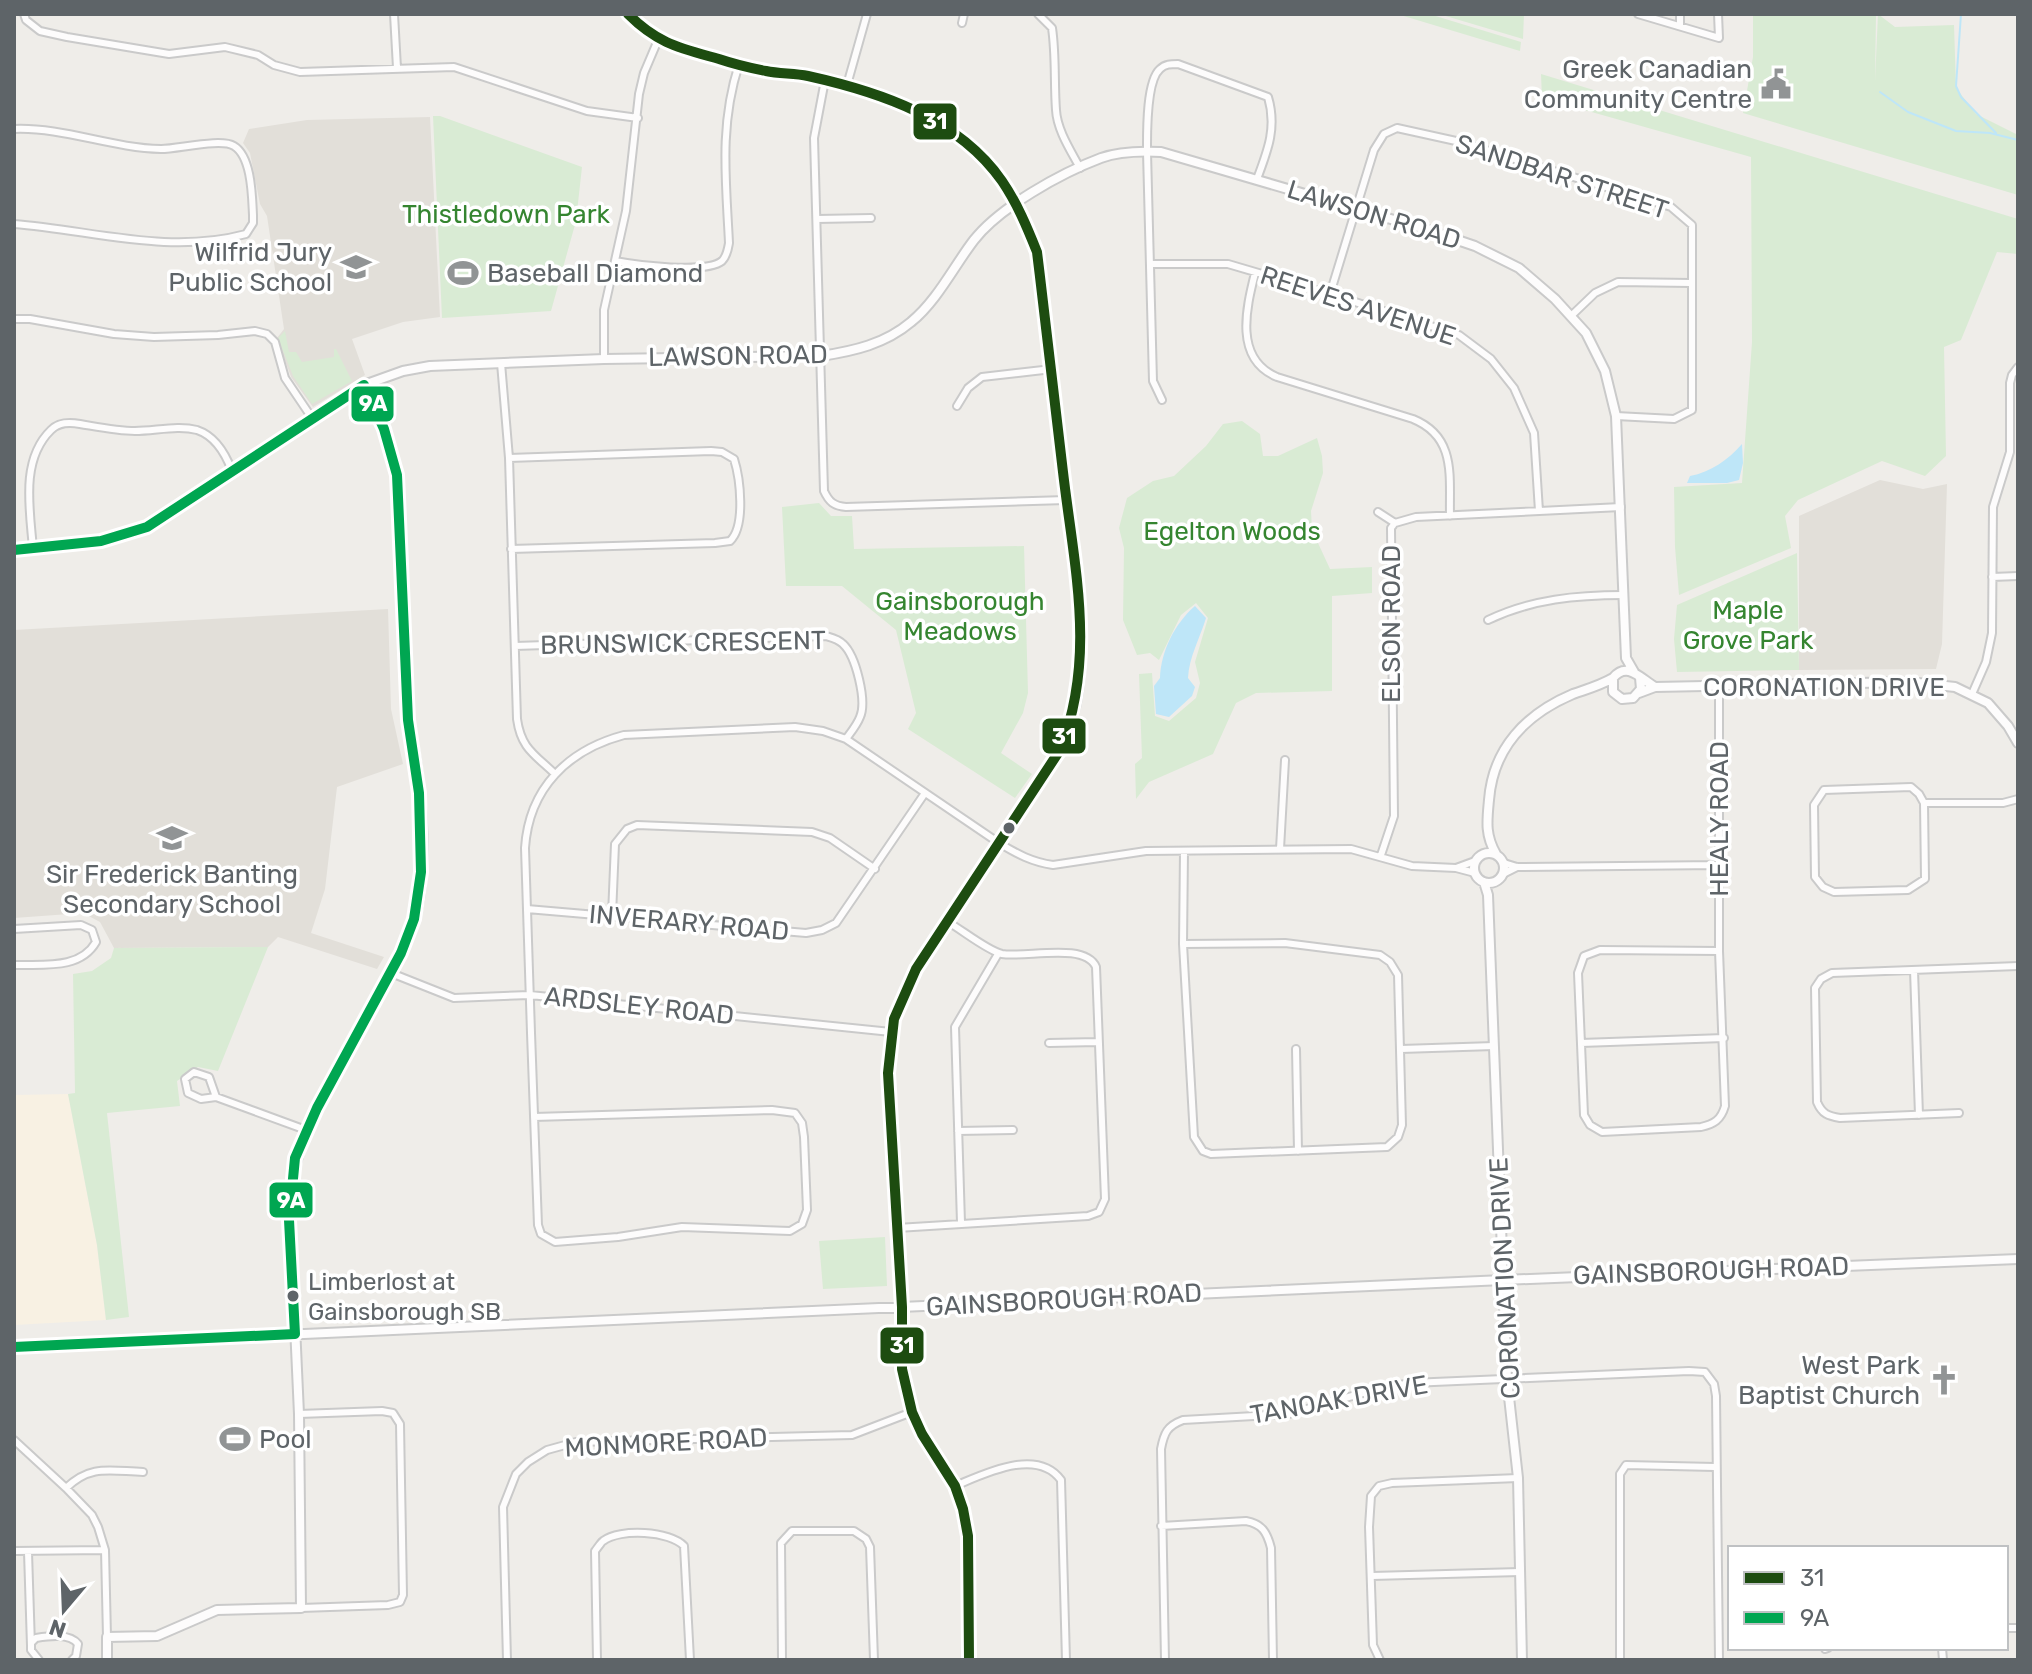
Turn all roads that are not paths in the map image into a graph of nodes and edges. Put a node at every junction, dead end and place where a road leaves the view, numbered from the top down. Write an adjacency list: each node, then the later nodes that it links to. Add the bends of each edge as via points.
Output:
1 (24, 14): 14 (street, via 40,31 169,54 225,47 300,72)
2 (394, 14): 14 (street)
3 (628, 14): 12 (street)
4 (867, 14): 16 (street)
5 (964, 14): 10 (street)
6 (1038, 14): 20 (street, via 1052,28 1056,111)
7 (1638, 14): 11 (street)
8 (1680, 14): 11 (street)
9 (1718, 14): 11 (street, via 1719,38)
10 (962, 23)
11 (1680, 26)
12 (658, 40): 13 (street); 17 (street, via 644,73)
13 (739, 64): 15 (street); 27 (street, via 725,134 727,253 707,266 652,268)
14 (397, 68): 17 (street, via 454,67 587,111)
15 (825, 80): 16 (street); 25 (street, via 814,138)
16 (847, 85): 22 (street, via 926,114 960,135 987,160)
17 (638, 118): 27 (street)
18 (14, 129): 26 (street, via 163,149 226,143 237,148 246,163 253,223 246,234 179,243)
19 (1147, 152): 20 (street, LAWSON ROAD, via 1101,158); 21 (street, LAWSON ROAD); 21 (street, via 1154,76 1168,64 1178,64 1268,97 1271,143); 28 (street)
20 (1080, 168): 22 (street, LAWSON ROAD)
21 (1257, 179): 23 (street, LAWSON ROAD)
22 (1016, 201): 34 (street, LAWSON ROAD, via 976,237 912,322 854,351); 38 (street, via 1037,252)
23 (1356, 209): 30 (street, SANDBAR STREET, via 1384,134 1397,128 1456,141 1671,207 1692,225); 31 (street, SANDBAR STREET); 32 (street, LAWSON ROAD, via 1475,246 1519,268)
24 (871, 218): 25 (street)
25 (817, 219): 34 (street)
26 (14, 224)
27 (615, 261): 35 (street, via 604,310)
28 (1151, 264): 29 (street, REEVES AVENUE, via 1228,264); 40 (street, via 1153,381)
29 (1255, 273): 31 (street, REEVES AVENUE); 52 (street, via 1247,308 1252,358 1277,377 1434,430 1449,459)
30 (1691, 283): 32 (street, via 1618,282 1595,293); 42 (street, SANDBAR STREET, via 1692,410 1674,419)
31 (1330, 294): 50 (street, REEVES AVENUE, via 1459,335 1491,359 1514,388 1534,433)
32 (1571, 316): 42 (street, LAWSON ROAD, via 1605,371)
33 (14, 319): 43 (street, via 154,337 267,334 275,342 285,378)
34 (821, 356): 35 (street, LAWSON ROAD); 48 (street, via 824,491 837,506)
35 (604, 359): 36 (street, LAWSON ROAD)
36 (501, 363): 39 (street, LAWSON ROAD, via 430,366); 46 (street)
37 (2018, 367): 44 (street, via 2010,383)
38 (1052, 369): 41 (street, via 982,377); 48 (street)
39 (364, 385): 43 (street, LAWSON ROAD); 107 (street, via 380,416 397,475 408,720 416,753 422,871 414,921)
40 (1162, 400)
41 (957, 406)
42 (1616, 416): 49 (street, LAWSON ROAD)
43 (312, 418): 47 (street, LAWSON ROAD)
44 (2010, 452): 45 (street); 58 (street, via 1993,507)
45 (2018, 453)
46 (509, 458): 55 (street); 55 (street, via 711,451 734,459 740,477 738,530 730,541)
47 (232, 471): 54 (street, LAWSON ROAD, via 138,530 101,541); 54 (street, via 212,438 199,431 132,431 68,422 54,427 30,471)
48 (1066, 500): 81 (street, via 1076,581 1078,700 1060,750)
49 (1621, 507): 50 (street, ELSON ROAD); 59 (street, LAWSON ROAD)
50 (1539, 511): 52 (street, ELSON ROAD)
51 (1378, 512): 53 (street)
52 (1450, 516): 53 (street, ELSON ROAD)
53 (1395, 523): 85 (street, ELSON ROAD, via 1390,580 1394,816)
54 (33, 549): 56 (street, LAWSON ROAD)
55 (511, 549): 61 (street)
56 (14, 550)
57 (2018, 576): 58 (street)
58 (1992, 577): 70 (street, via 1992,633)
59 (1624, 595): 60 (street, via 1563,597); 62 (street, LAWSON ROAD)
60 (1488, 620)
61 (515, 646): 71 (street, BRUNSWICK CRESCENT, via 837,639 846,646 862,706); 74 (street, via 520,738)
62 (1626, 658): 63 (street); 64 (street, LAWSON ROAD)
63 (1615, 675): 64 (street, via 1626,670); 65 (street); 68 (street)
64 (1637, 675): 66 (street); 69 (street)
65 (1598, 687): 68 (street); 80 (street, via 1553,704 1514,733 1490,778)
66 (1655, 687): 67 (street, CORONATION DRIVE); 69 (street, CORONATION DRIVE)
67 (1719, 687): 70 (street, CORONATION DRIVE, via 1909,682); 88 (street, HEALY ROAD)
68 (1613, 692): 69 (street, via 1626,700)
69 (1639, 693)
70 (1972, 694): 72 (street, CORONATION DRIVE, via 1988,703)
71 (846, 739): 74 (street, via 795,727 624,735 599,742); 75 (street)
72 (2018, 743)
73 (1285, 760): 82 (street)
74 (554, 773): 97 (street, via 526,829)
75 (925, 793): 81 (street); 91 (street, INVERARY ROAD)
76 (2018, 799): 78 (street)
77 (1924, 803): 77 (street, via 1911,787 1824,790 1814,805 1815,877 1834,892 1918,886 1925,879); 78 (street)
78 (2003, 803): 79 (street)
79 (2018, 807)
80 (1488, 840): 84 (street); 86 (street)
81 (999, 843): 83 (street, via 1025,859 1053,865 1146,851); 99 (street)
82 (1280, 849): 83 (street); 85 (street, via 1351,849)
83 (1184, 851): 101 (street)
84 (1496, 854): 86 (street); 87 (street)
85 (1381, 855): 90 (street, via 1412,866)
86 (1478, 858): 90 (street); 92 (street)
87 (1504, 863): 89 (street); 93 (street)
88 (1719, 865): 89 (street); 102 (street, HEALY ROAD)
89 (1517, 867): 93 (street)
90 (1456, 868): 92 (street)
91 (875, 869): 98 (street, INVERARY ROAD, via 836,923 806,933); 98 (street, via 812,832 637,825 615,844)
92 (1475, 873): 94 (street)
93 (1503, 874): 95 (street)
94 (1484, 882): 95 (street); 96 (street, CORONATION DRIVE)
95 (1495, 882): 96 (street)
96 (1488, 895): 114 (street, CORONATION DRIVE)
97 (527, 909): 98 (street, INVERARY ROAD); 108 (street)
98 (612, 915)
99 (948, 922): 103 (street); 109 (street, via 909,983)
100 (14, 929): 104 (street, via 81,925 92,930 96,942 89,955 76,962)
101 (1183, 944): 116 (street, via 1285,943 1380,955 1398,975); 124 (street, via 1194,1137 1211,1154)
102 (1719, 951): 110 (street, HEALY ROAD); 113 (street, HEALY ROAD, via 1600,950 1584,956 1578,973)
103 (998, 954): 111 (street, via 1079,953 1093,961); 123 (street, via 955,1027)
104 (14, 965)
105 (2018, 966): 106 (street)
106 (1914, 970): 119 (street); 119 (street, via 1832,973 1821,979 1813,998 1820,1110 1828,1116)
107 (391, 973): 108 (street, ARDSLEY ROAD, via 454,998); 121 (street)
108 (530, 995): 109 (street, ARDSLEY ROAD); 120 (street)
109 (891, 1032): 126 (street, via 888,1073)
110 (1724, 1038): 113 (street); 113 (street, HEALY ROAD, via 1722,1117 1701,1127 1602,1132 1584,1115)
111 (1098, 1042): 112 (street); 125 (street, via 1105,1199 1099,1212)
112 (1049, 1043)
113 (1581, 1043)
114 (1494, 1046): 116 (street); 128 (street, CORONATION DRIVE)
115 (1296, 1049): 124 (street)
116 (1401, 1049): 124 (street, via 1398,1137 1387,1147)
117 (216, 1097): 117 (street, via 209,1077 194,1072 185,1079 188,1093 201,1099); 121 (street)
118 (1959, 1113): 119 (street)
119 (1919, 1115)
120 (534, 1117): 120 (street, via 795,1113 802,1123 806,1178 802,1224 790,1231 682,1227 555,1242 541,1234 538,1225)
121 (306, 1130): 130 (street, via 289,1193)
122 (1013, 1130): 123 (street)
123 (958, 1131): 125 (street)
124 (1298, 1151)
125 (961, 1223): 126 (street)
126 (897, 1228): 129 (street)
127 (2018, 1259): 128 (street, GAINSBOROUGH ROAD)
128 (1503, 1280): 129 (street, GAINSBOROUGH ROAD); 132 (street, CORONATION DRIVE)
129 (902, 1307): 130 (street, GAINSBOROUGH ROAD); 133 (street, via 902,1369)
130 (295, 1334): 131 (street, GAINSBOROUGH ROAD); 134 (street)
131 (14, 1347)
132 (1507, 1379): 136 (street, via 1705,1372 1716,1396); 138 (street, CORONATION DRIVE); 141 (street, TANOAK DRIVE, via 1411,1383 1289,1414 1171,1425 1161,1449)
133 (912, 1412): 139 (street); 153 (street, MONMORE ROAD, via 852,1435 576,1442 547,1450 516,1474 503,1507)
134 (299, 1414): 147 (street); 147 (street, via 382,1411 393,1413 400,1424 403,1595 400,1602 388,1605)
135 (14, 1440): 140 (street)
136 (1715, 1467): 164 (street, via 1626,1465 1620,1474); 165 (street)
137 (143, 1472): 140 (street, via 91,1470)
138 (1518, 1478): 145 (street, CORONATION DRIVE); 146 (street, via 1379,1486 1371,1496 1369,1514)
139 (955, 1486): 158 (street, via 968,1536); 159 (street, via 1003,1467 1025,1465 1052,1470 1061,1480)
140 (66, 1488): 142 (street, via 92,1515)
141 (1161, 1526): 160 (street, TANOAK DRIVE); 161 (street, via 1259,1524 1271,1548)
142 (105, 1550): 144 (street); 148 (street)
143 (14, 1551): 144 (street)
144 (28, 1552): 149 (street)
145 (1520, 1572): 146 (street); 163 (street, CORONATION DRIVE)
146 (1372, 1576): 162 (street, via 1373,1645)
147 (301, 1608): 148 (street, via 217,1610 157,1636)
148 (107, 1637): 152 (street)
149 (31, 1646): 150 (street); 151 (street, via 39,1637 72,1638 79,1647)
150 (39, 1660)
151 (72, 1660)
152 (107, 1660)
153 (507, 1660)
154 (597, 1660): 155 (street, via 595,1551 615,1536 651,1533 677,1538 684,1546)
155 (690, 1660)
156 (782, 1660): 157 (street, via 781,1543 792,1531 854,1531 870,1547)
157 (874, 1660)
158 (969, 1660)
159 (1066, 1660)
160 (1165, 1660)
161 (1273, 1660)
162 (1380, 1660)
163 (1522, 1660)
164 (1620, 1660)
165 (1719, 1660)

